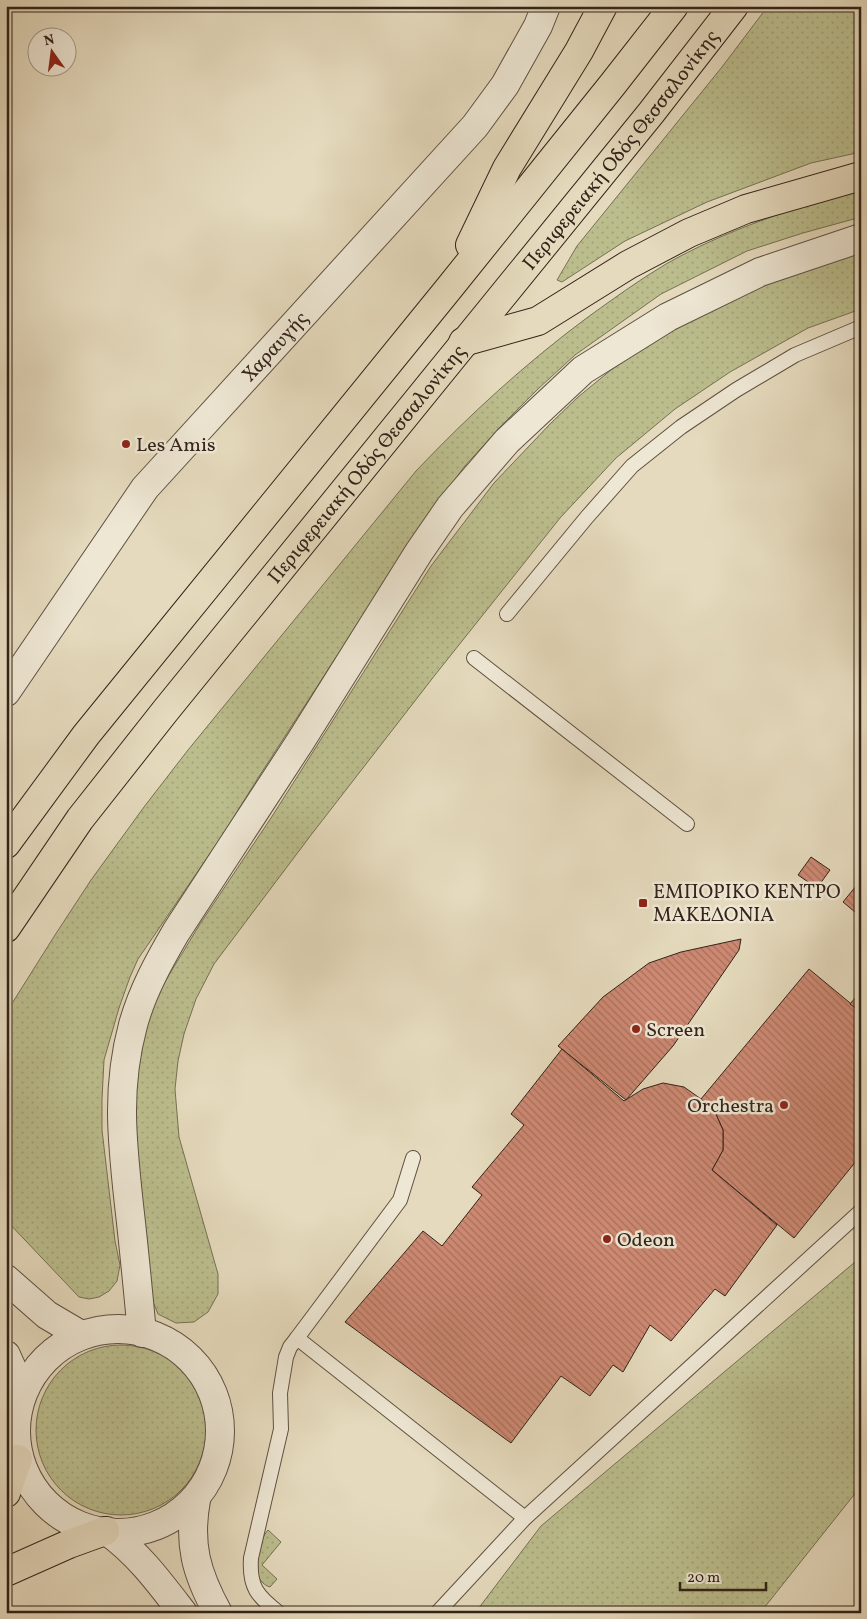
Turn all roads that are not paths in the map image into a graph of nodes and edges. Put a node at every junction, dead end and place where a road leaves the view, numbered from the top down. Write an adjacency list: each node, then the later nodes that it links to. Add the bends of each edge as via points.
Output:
1 (546, 6): 12 (street, Χαραυγής, via 505,85 475,126 145,488)
2 (603, 6): 7 (highway, via 579,52 506,168)
3 (674, 6): 7 (highway)
4 (734, 6): 9 (highway, Περιφερειακή Οδός Θεσσαλονίκης, via 651,113)
5 (861, 176): 9 (highway, via 746,209 689,232 628,265 538,321)
6 (861, 238): 19 (street, via 760,272 668,318 583,370 507,440 450,507 419,552 171,940 136,1017 124,1076 121,1113)
7 (450, 287): 14 (highway, via 86,735)
8 (861, 327): 10 (lane, via 795,355 736,390 681,427 632,466)
9 (463, 342): 15 (highway, Περιφερειακή Οδός Θεσσαλονίκης, via 80,818)
10 (507, 614)
11 (474, 658): 13 (lane)
12 (6, 692)
13 (687, 824)
14 (6, 844)
15 (6, 928)
16 (413, 1158): 21 (lane, via 400,1200)
17 (861, 1211): 27 (lane)
18 (6, 1279): 20 (street, via 47,1315)
19 (142, 1333): 20 (street, via 113,1330); 26 (street, via 185,1355 206,1380 219,1408 220,1456 209,1484)
20 (81, 1335): 23 (street, via 45,1357)
21 (297, 1338): 27 (lane); 32 (lane, via 286,1357 280,1393 281,1428 250,1568 255,1588 263,1600)
22 (6, 1355): 23 (street)
23 (22, 1392): 24 (street, via 14,1424)
24 (18, 1459): 25 (highway); 28 (street, via 28,1483 56,1512 74,1522)
25 (6, 1492)
26 (196, 1500): 28 (street, via 156,1524); 31 (street, via 192,1523 194,1553 202,1581)
27 (525, 1518): 33 (lane)
28 (106, 1531): 29 (highway); 30 (street, via 144,1564)
29 (6, 1572)
30 (182, 1613)
31 (218, 1613)
32 (279, 1613)
33 (437, 1613)

